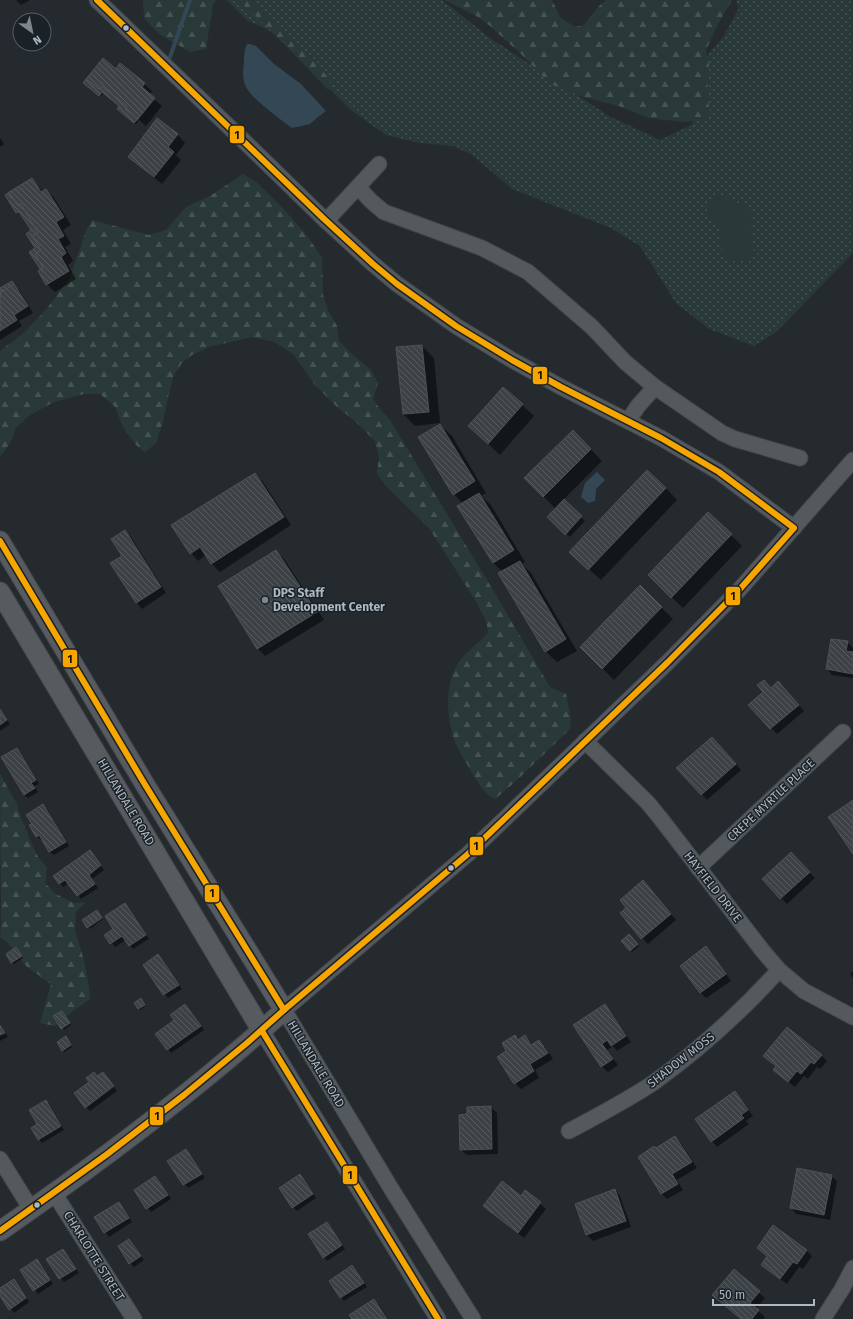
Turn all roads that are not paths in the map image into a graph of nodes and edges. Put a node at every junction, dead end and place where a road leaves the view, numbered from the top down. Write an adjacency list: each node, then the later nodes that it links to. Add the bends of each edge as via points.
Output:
1 (97, 0): 4 (street)
2 (379, 164): 3 (street)
3 (358, 187): 4 (street); 5 (street, via 384,212 482,248 528,272 592,327 625,362)
4 (326, 221): 6 (street, via 397,284 456,326 533,372)
5 (656, 387): 6 (street); 7 (street, via 722,433)
6 (628, 421): 9 (street, via 719,472)
7 (800, 458)
8 (853, 460): 9 (street)
9 (794, 528): 13 (street, via 724,606)
10 (0, 541): 16 (main road, HILLANDALE ROAD)
11 (0, 592): 18 (main road, HILLANDALE ROAD)
12 (843, 732): 14 (street, CREPE MYRTLE PLACE)
13 (585, 741): 14 (street, HAYFIELD DRIVE, via 648,803); 16 (street, via 468,854)
14 (698, 868): 15 (street, HAYFIELD DRIVE)
15 (779, 970): 17 (street, HAYFIELD DRIVE, via 804,991); 19 (street, SHADOW MOSS, via 753,998 693,1053 634,1095)
16 (284, 1010): 18 (main road); 27 (street, HILLANDALE ROAD)
17 (853, 1017)
18 (262, 1031): 21 (main road, via 182,1097); 26 (street, HILLANDALE ROAD)
19 (569, 1131)
20 (0, 1159): 22 (street)
21 (54, 1193): 22 (main road); 25 (street, CHARLOTTE STREET)
22 (31, 1209): 23 (main road)
23 (0, 1231)
24 (853, 1268): 28 (street)
25 (134, 1319)
26 (438, 1319)
27 (473, 1319)
28 (823, 1319)

